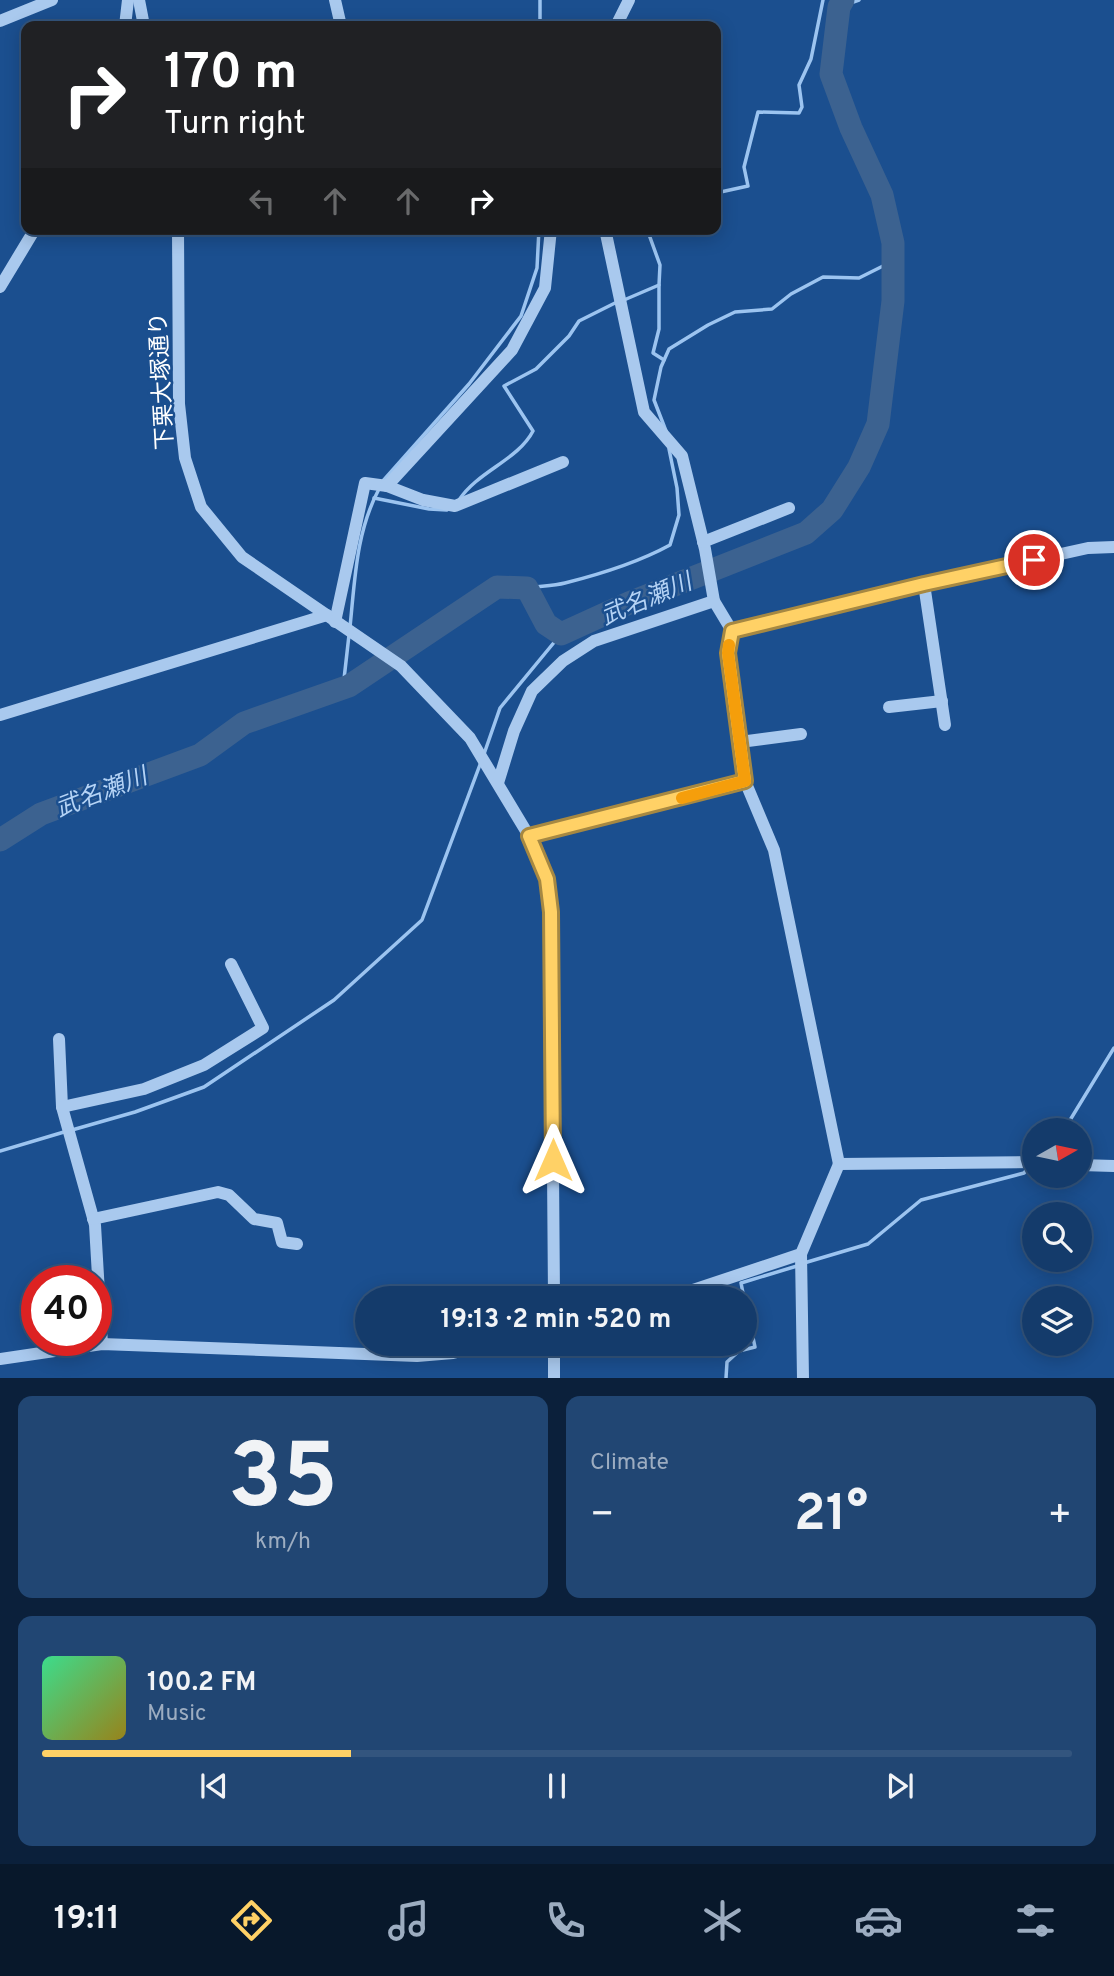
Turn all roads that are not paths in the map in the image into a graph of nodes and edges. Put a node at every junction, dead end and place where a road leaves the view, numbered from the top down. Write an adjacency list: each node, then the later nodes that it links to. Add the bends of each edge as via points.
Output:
1 (52, 0): 6 (street)
2 (128, 0): 7 (street)
3 (139, 0): 8 (street)
4 (335, 0): 9 (street)
5 (629, 0): 10 (street)
6 (0, 21)
7 (126, 21)
8 (143, 21)
9 (340, 21)
10 (618, 21)
11 (32, 235): 15 (street)
12 (178, 235): 23 (street, 下栗大塚通り, via 179,404 185,458 201,507 242,557)
13 (550, 235): 17 (street, via 545,288 512,350)
14 (606, 235): 19 (street, via 644,412 682,456)
15 (0, 287)
16 (563, 462): 17 (street, via 455,506)
17 (387, 486): 23 (street, via 365,482)
18 (789, 508): 19 (street)
19 (704, 545): 22 (street)
20 (1114, 547): 21 (street, via 1088,548)
21 (924, 584): 24 (street); 25 (street)
22 (714, 596): 24 (street); 31 (street, via 594,641 563,661 532,691)
23 (331, 619): 27 (street); 31 (street, 下栗大塚通り, via 401,666 470,738)
24 (732, 631): 30 (street, via 728,653)
25 (942, 701): 26 (street); 28 (street)
26 (889, 707)
27 (0, 715)
28 (945, 724)
29 (801, 734): 30 (street)
30 (740, 742): 32 (street)
31 (497, 780): 33 (street)
32 (745, 781): 33 (street); 38 (street, via 774,850)
33 (529, 836): 45 (street, via 547,879 551,912)
34 (231, 964): 36 (street, via 263,1028 204,1065 144,1089)
35 (60, 1039): 36 (street)
36 (62, 1107): 41 (street)
37 (1022, 1162): 38 (street)
38 (839, 1164): 43 (street)
39 (1092, 1165): 40 (street)
40 (1114, 1166)
41 (93, 1219): 42 (street, via 218,1192 229,1195 254,1219 277,1223 282,1241); 44 (street)
42 (297, 1244)
43 (801, 1254): 46 (street); 53 (street)
44 (96, 1265)
45 (554, 1286)
46 (705, 1286)
47 (112, 1344): 48 (street)
48 (355, 1354)
49 (21, 1356): 51 (street)
50 (554, 1356): 52 (street)
51 (0, 1359)
52 (554, 1377)
53 (803, 1377)

